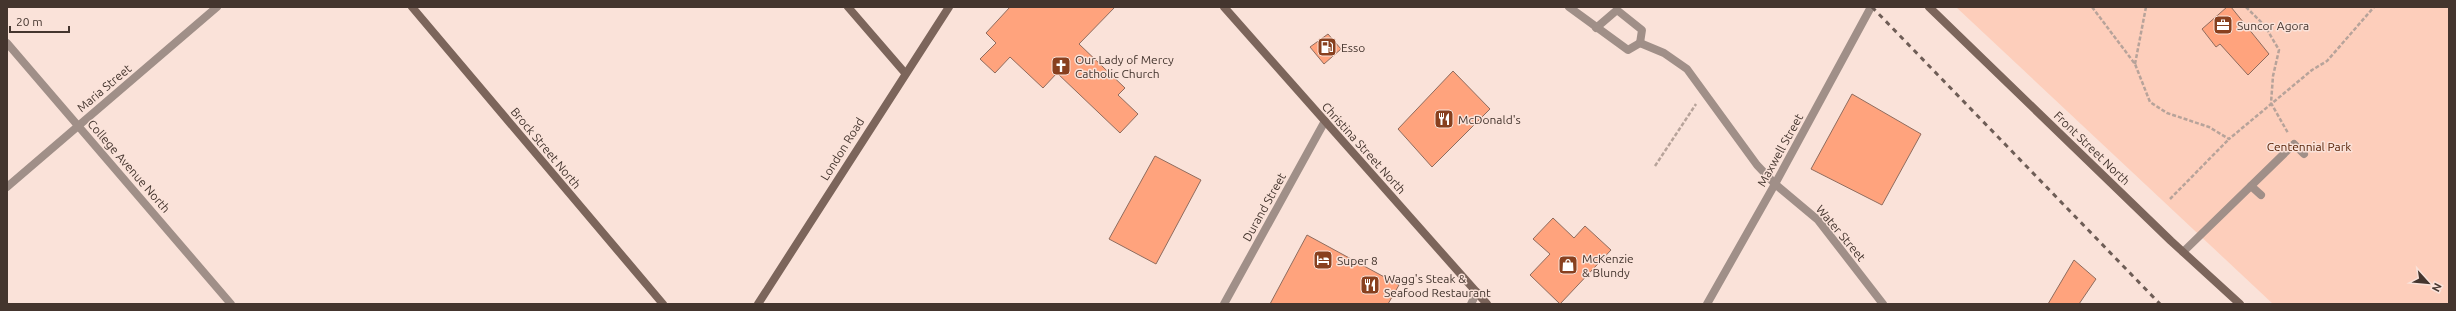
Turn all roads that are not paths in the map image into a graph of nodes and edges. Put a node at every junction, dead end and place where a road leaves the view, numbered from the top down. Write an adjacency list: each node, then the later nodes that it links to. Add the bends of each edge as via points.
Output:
1 (217, 7): 14 (street, Maria Street)
2 (412, 7): 23 (main road, Brock Street North)
3 (848, 7): 12 (main road)
4 (949, 7): 12 (main road, London Road)
5 (1224, 7): 13 (main road, Christina Street North)
6 (1569, 7): 9 (street)
7 (1871, 7): 16 (street, Maxwell Street)
8 (1929, 7): 20 (main road, Front Street North)
9 (1596, 28): 11 (street, via 1628,50); 11 (street, via 1616,10 1642,30)
10 (7, 43): 14 (street, College Avenue North)
11 (1640, 43): 16 (street, Water Street, via 1664,53 1687,69 1757,165)
12 (905, 73): 24 (main road, London Road)
13 (1324, 121): 21 (main road, Christina Street North); 25 (street, Durand Street)
14 (78, 125): 18 (street, Maria Street); 22 (street, College Avenue North)
15 (2304, 154): 17 (street, via 2294,144)
16 (1776, 184): 28 (street, Maxwell Street); 29 (street, Water Street, via 1818,220)
17 (2251, 186): 19 (street); 20 (street)
18 (7, 187)
19 (2261, 195)
20 (2183, 252): 30 (main road, Front Street North)
21 (1477, 292): 26 (street); 27 (main road, Christina Street North)
22 (231, 304)
23 (663, 304)
24 (758, 304)
25 (1224, 304)
26 (1471, 304)
27 (1488, 304)
28 (1707, 304)
29 (1883, 304)
30 (2240, 304)

